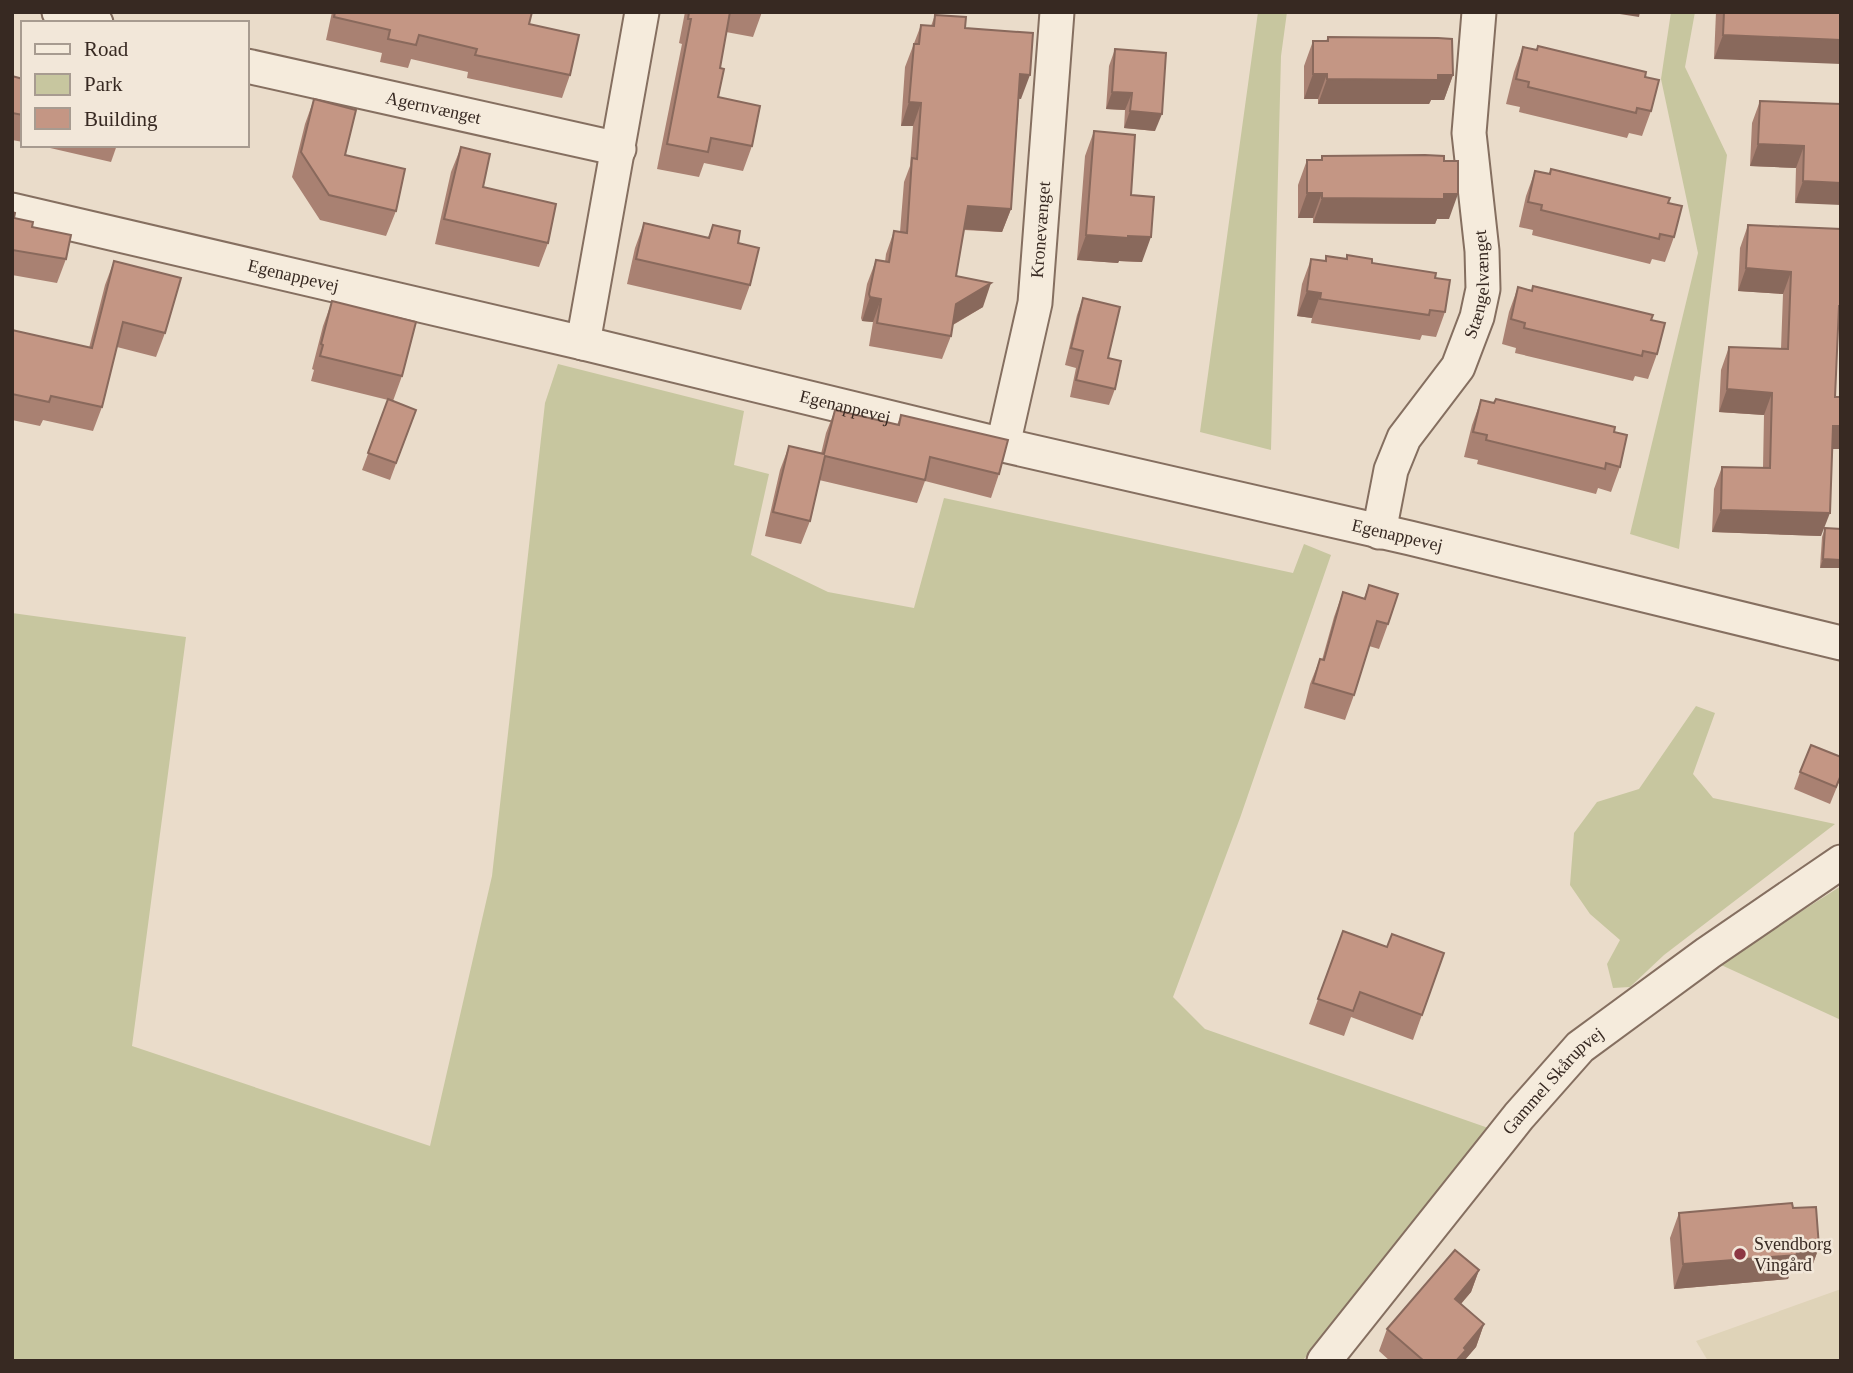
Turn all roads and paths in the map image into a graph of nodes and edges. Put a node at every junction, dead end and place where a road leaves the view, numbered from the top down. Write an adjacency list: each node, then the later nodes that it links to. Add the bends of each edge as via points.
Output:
1 (59, 12): 5 (street)
2 (642, 12): 7 (street)
3 (1057, 12): 10 (street, Kronevænget, via 1035,303)
4 (1479, 12): 11 (street, Stængelvænget, via 1469,133 1483,289 1458,367 1404,438 1391,470)
5 (89, 21)
6 (248, 66): 7 (street, Agernvænget)
7 (619, 149): 9 (street)
8 (12, 210): 9 (street, Egenappevej)
9 (583, 342): 10 (street, Egenappevej)
10 (1003, 445): 11 (street, Egenappevej)
11 (1378, 532): 12 (street, Egenappevej)
12 (1841, 643)
13 (1841, 862): 14 (street, Gammel Skårupvej, via 1580,1047 1519,1115)
14 (1324, 1361)

